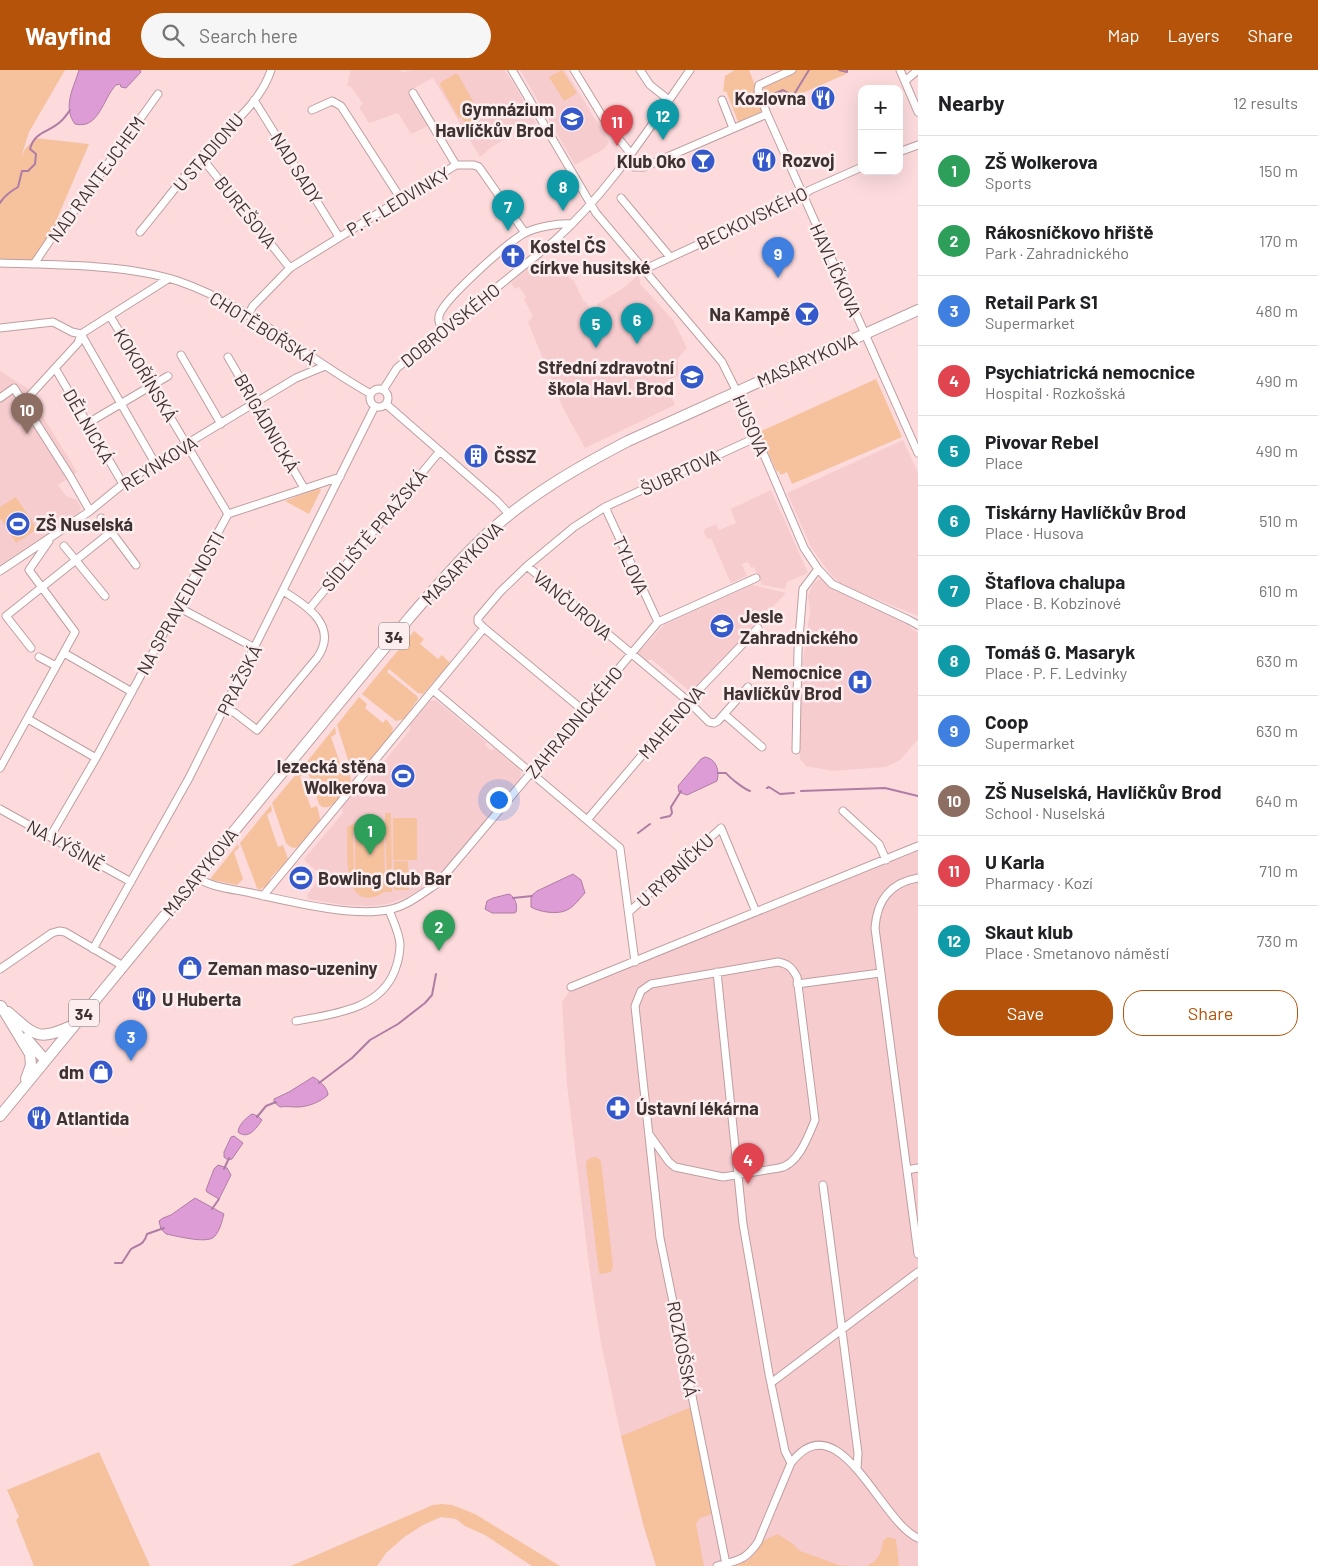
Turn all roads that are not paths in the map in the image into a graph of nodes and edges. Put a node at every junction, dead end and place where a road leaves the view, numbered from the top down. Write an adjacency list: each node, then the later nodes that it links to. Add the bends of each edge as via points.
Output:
1 (271, 70): 12 (street, U STADIONU)
2 (512, 70): 29 (street, HUSOVA)
3 (574, 70): 21 (street, via 607,124)
4 (640, 70): 13 (street, via 650,84)
5 (690, 70): 13 (street, DOBROVSKÉHO)
6 (792, 70): 17 (street, HAVLÍČKOVA, via 759,85)
7 (900, 70): 9 (street)
8 (918, 70): 9 (street)
9 (905, 81): 16 (street)
10 (413, 93): 24 (street)
11 (158, 94): 36 (street, NAD RANTEJCHEM)
12 (254, 100): 22 (street, U STADIONU); 33 (street, NAD SADY)
13 (669, 100): 21 (street, DOBROVSKÉHO)
14 (722, 100): 18 (street)
15 (312, 110): 28 (street, via 332,101 342,106)
16 (918, 112)
17 (767, 114): 18 (street); 26 (street, HAVLÍČKOVA)
18 (733, 128): 23 (street, via 644,167 634,167)
19 (918, 145): 20 (street)
20 (903, 151)
21 (632, 154): 23 (street, DOBROVSKÉHO)
22 (201, 157): 31 (street, U STADIONU); 37 (street, BUREŠOVA)
23 (626, 162): 29 (street, DOBROVSKÉHO)
24 (456, 165): 28 (street, P. F. LEDVINKY); 32 (street, P. F. LEDVINKY, via 479,168)
25 (858, 169): 26 (street, BECKOVSKÉHO)
26 (803, 195): 34 (street, BECKOVSKÉHO); 46 (street, HAVLÍČKOVA)
27 (621, 198): 34 (street)
28 (401, 199): 33 (street, P. F. LEDVINKY)
29 (590, 205): 30 (street, DOBROVSKÉHO); 38 (street, HUSOVA)
30 (572, 224): 32 (street, via 560,223); 44 (street, DOBROVSKÉHO)
31 (140, 232)
32 (524, 233): 44 (street, via 449,300 439,320)
33 (339, 237): 37 (street, P. F. LEDVINKY)
34 (670, 257): 38 (street, BECKOVSKÉHO)
35 (0, 263): 36 (street, CHOTĚBOŘSKÁ)
36 (34, 264): 39 (street, CHOTĚBOŘSKÁ, via 120,270)
37 (290, 268): 41 (street, P. F. LEDVINKY)
38 (643, 270): 54 (street, HUSOVA, via 719,358)
39 (168, 279): 41 (street, CHOTĚBOŘSKÁ, via 204,292); 42 (street)
40 (918, 310): 46 (main road, MASARYKOVA / 34)
41 (248, 315): 49 (street, CHOTĚBOŘSKÁ)
42 (110, 316): 45 (street); 52 (street, KOKOŘÍNSKÁ)
43 (0, 328): 45 (street, via 54,322)
44 (444, 331): 53 (street, DOBROVSKÉHO, via 397,368)
45 (81, 334): 50 (street, via 78,343); 58 (street)
46 (864, 334): 54 (main road, MASARYKOVA / 34); 67 (street, HAVLÍČKOVA)
47 (181, 355): 63 (street)
48 (228, 357): 59 (street, BRIGÁDNICKÁ)
49 (325, 366): 55 (street, CHOTĚBOŘSKÁ); 59 (street, REYNKOVA, via 296,378)
50 (55, 368): 57 (street); 62 (street, DĚLNICKÁ)
51 (168, 376): 52 (street)
52 (152, 385): 58 (street); 65 (street, KOKOŘÍNSKÁ)
53 (383, 390): 55 (street); 60 (street, via 388,396)
54 (737, 392): 64 (street, HUSOVA); 75 (main road, MASARYKOVA / 34, via 590,461)
55 (372, 394): 61 (street, via 371,402)
56 (0, 398): 57 (street, via 14,388)
57 (23, 403): 73 (street)
58 (121, 403): 62 (street); 68 (street)
59 (256, 403): 63 (street, REYNKOVA); 71 (street, BRIGÁDNICKÁ)
60 (386, 404): 61 (street); 66 (street)
61 (375, 406): 69 (street, PRAŽSKÁ)
62 (88, 423): 70 (street, DĚLNICKÁ)
63 (221, 424): 65 (street, REYNKOVA)
64 (755, 438): 72 (street, ŠUBRTOVA); 83 (street, HUSOVA, via 804,548)
65 (187, 445): 68 (street, REYNKOVA); 74 (street, KOKOŘÍNSKÁ)
66 (440, 451): 75 (street); 90 (street, SÍDLIŠTĚ PRAŽSKÁ)
67 (918, 454)
68 (155, 463): 70 (street, REYNKOVA)
69 (340, 477): 71 (street); 87 (street, PRAŽSKÁ)
70 (124, 484): 73 (street, REYNKOVA)
71 (304, 488): 74 (street)
72 (605, 507): 82 (street, via 574,527); 91 (street, TYLOVA)
73 (90, 511): 78 (street, REYNKOVA)
74 (228, 514): 89 (street, NA SPRAVEDLNOSTI)
75 (510, 515): 120 (main road, MASARYKOVA / 34, via 475,545 439,583)
76 (100, 518): 77 (street)
77 (111, 532): 80 (street); 81 (street)
78 (54, 535): 84 (street, REYNKOVA); 86 (street, via 28,570)
79 (64, 546): 80 (street)
80 (76, 560): 86 (street); 88 (street)
81 (136, 564)
82 (527, 566): 93 (street, via 500,592 478,620); 98 (street, VANČUROVA)
83 (818, 569): 92 (street, HUSOVA, via 839,588); 110 (street, via 803,589)
84 (0, 571)
85 (756, 578): 91 (street, ZAHRADNICKÉHO)
86 (41, 588): 95 (street, via 6,616); 97 (street, via 75,632)
87 (283, 591): 90 (street, SÍDLIŠTĚ PRAŽSKÁ); 96 (street, PRAŽSKÁ)
88 (105, 596)
89 (178, 607): 96 (street); 103 (street, NA SPRAVEDLNOSTI)
90 (309, 608): 105 (street, SÍDLIŠTĚ PRAŽSKÁ, via 324,632 324,644 317,658 257,730)
91 (658, 622): 98 (street, ZAHRADNICKÉHO)
92 (918, 625)
93 (484, 628): 102 (street); 106 (street)
94 (758, 628): 104 (street, MAHENOVA)
95 (31, 648)
96 (255, 648): 105 (street, PRAŽSKÁ)
97 (64, 653): 100 (street); 103 (street, NA SPRAVEDLNOSTI)
98 (631, 654): 104 (street, VANČUROVA); 106 (street, ZAHRADNICKÉHO)
99 (39, 657): 100 (street)
100 (56, 666): 108 (street)
101 (748, 687): 107 (street)
102 (433, 690): 113 (street); 123 (street)
103 (132, 692): 111 (street, NA SPRAVEDLNOSTI)
104 (688, 701): 107 (street, VANČUROVA, via 709,722 714,723); 116 (street, MAHENOVA)
105 (225, 709): 122 (street, PRAŽSKÁ)
106 (584, 711): 113 (street, ZAHRADNICKÉHO)
107 (724, 714): 109 (street)
108 (28, 719): 111 (street); 112 (street)
109 (762, 747)
110 (796, 750)
111 (96, 758): 117 (street, NA SPRAVEDLNOSTI)
112 (0, 768)
113 (532, 773): 116 (street); 124 (street, ZAHRADNICKÉHO, via 438,883 411,901)
114 (0, 809): 117 (street, NA VÝŠINĚ)
115 (843, 811): 119 (street, via 879,844)
116 (587, 820): 125 (street, U RYBNÍČKU, via 620,848)
117 (50, 837): 122 (street, NA VÝŠINĚ)
118 (918, 846): 119 (street)
119 (886, 860): 126 (street)
120 (196, 877): 123 (street, ZAHRADNICKÉHO, via 210,884); 129 (main road, MASARYKOVA / 34)
121 (918, 878): 132 (street, via 895,887 879,906 875,928)
122 (131, 882): 127 (street, PRAŽSKÁ)
123 (263, 896): 124 (street, ZAHRADNICKÉHO, via 353,911)
124 (389, 910): 136 (street, via 400,945 396,967 388,984 373,1000 360,1006)
125 (629, 912): 126 (street, U RYBNÍČKU, via 720,828); 128 (street, U RYBNÍČKU)
126 (756, 912): 128 (street)
127 (93, 949): 129 (street); 130 (street, via 62,931 52,933)
128 (635, 962): 134 (street)
129 (123, 966): 137 (main road, 34)
130 (0, 969)
131 (717, 972): 133 (street, ROZKOŠSKÁ, via 786,963 797,977); 141 (street, ROZKOŠSKÁ, via 651,984 637,999 635,1006); 144 (street)
132 (880, 973): 133 (street); 143 (street)
133 (797, 984): 144 (street, ROZKOŠSKÁ, via 815,1120 794,1160 785,1168)
134 (570, 988)
135 (1, 1005): 137 (main road, via 37,1034 50,1035); 138 (main road); 139 (main road, via 31,1058)
136 (296, 1021)
137 (74, 1025): 138 (main road, 34)
138 (45, 1060): 139 (main road)
139 (22, 1089): 140 (main road)
140 (0, 1116)
141 (649, 1134): 144 (street, ROZKOŠSKÁ, via 675,1168 723,1177); 153 (street, ROZKOŠSKÁ, via 660,1238)
142 (918, 1168): 143 (street)
143 (906, 1170): 146 (street)
144 (738, 1175): 149 (street, via 743,1224)
145 (823, 1185): 148 (street)
146 (918, 1254)
147 (918, 1272): 148 (street)
148 (842, 1330): 149 (street); 151 (street, via 858,1453)
149 (771, 1383): 150 (street, via 784,1451)
150 (790, 1463): 151 (street, via 799,1452 814,1445 836,1449); 153 (street, via 758,1542 743,1559)
151 (857, 1469): 152 (street, via 904,1529)
152 (918, 1538)
153 (726, 1564): 154 (street)
154 (717, 1566)

